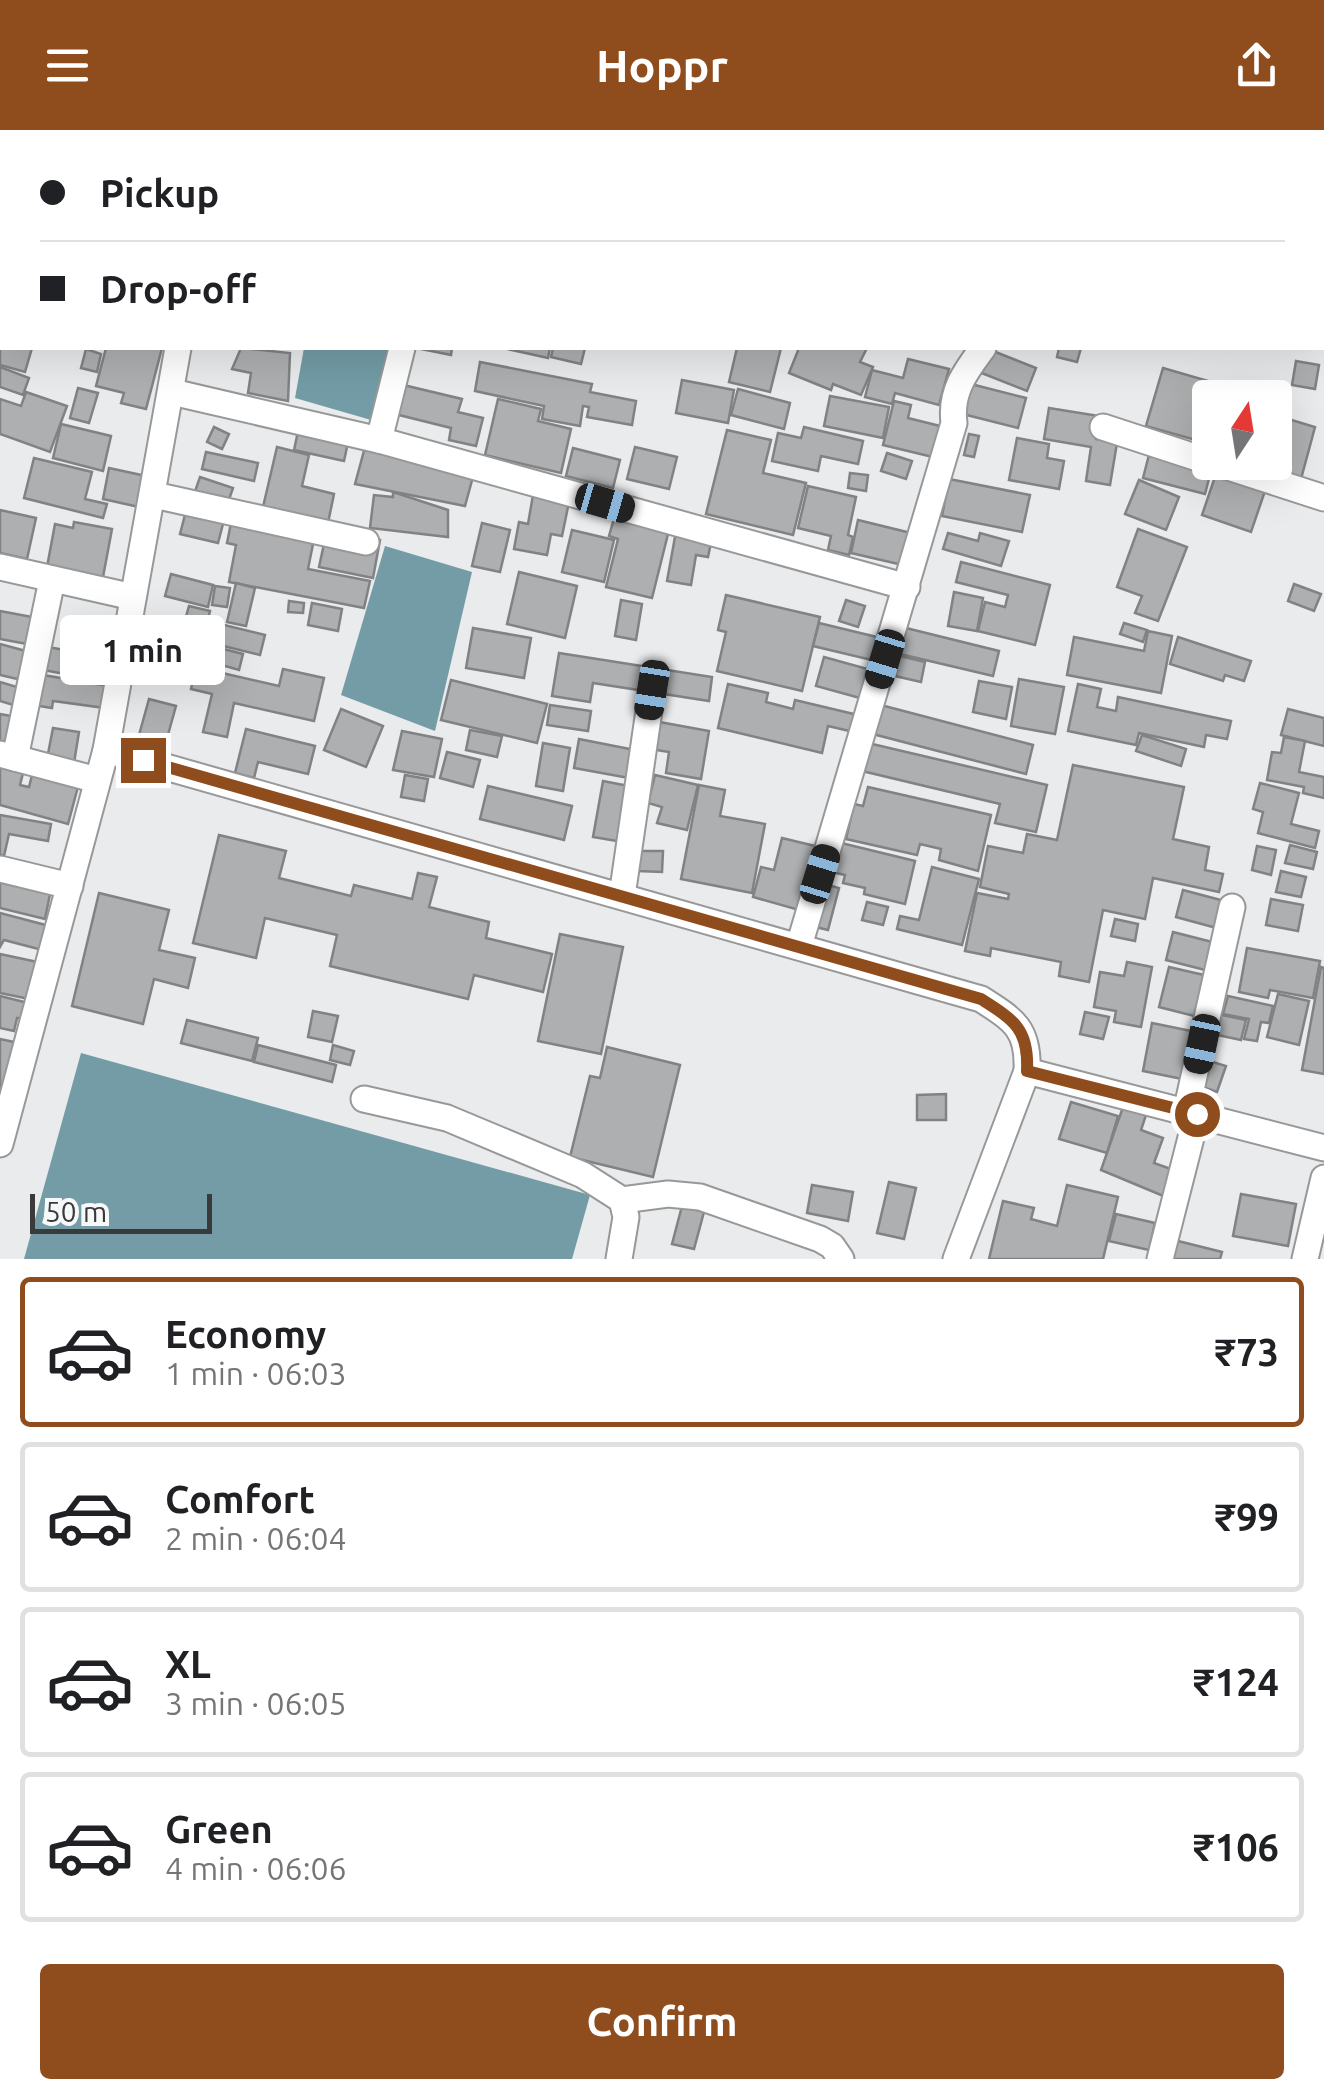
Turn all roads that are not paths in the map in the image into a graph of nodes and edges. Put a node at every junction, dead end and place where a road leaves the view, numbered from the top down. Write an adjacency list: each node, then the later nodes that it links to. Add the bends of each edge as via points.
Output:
1 (178, 350): 4 (street)
2 (402, 350): 6 (street)
3 (981, 350): 14 (street, via 960,378 954,424)
4 (172, 392): 6 (street); 9 (street)
5 (1104, 428): 7 (street)
6 (379, 440): 14 (street)
7 (1192, 456)
8 (1268, 480): 10 (street)
9 (154, 495): 11 (street); 15 (street)
10 (1324, 498)
11 (366, 542)
12 (0, 567): 13 (street)
13 (52, 580): 15 (street); 18 (street)
14 (906, 587): 24 (street)
15 (133, 597): 17 (street)
16 (652, 690): 22 (street)
17 (106, 750): 19 (street); 22 (street)
18 (8, 756): 19 (street)
19 (97, 780): 21 (street)
20 (0, 870): 21 (street)
21 (70, 886): 28 (street)
22 (622, 896): 24 (street)
23 (1232, 908): 27 (street)
24 (799, 946): 25 (street, via 981,999 1022,1034)
25 (1027, 1071): 27 (street); 34 (street)
26 (364, 1099): 31 (street, via 446,1118 583,1175)
27 (1192, 1113): 29 (street); 35 (street)
28 (0, 1144)
29 (1324, 1148)
30 (1324, 1178): 36 (street)
31 (622, 1200): 32 (street); 33 (street, via 700,1197 820,1239)
32 (619, 1259)
33 (841, 1259)
34 (956, 1259)
35 (1160, 1259)
36 (1305, 1259)

